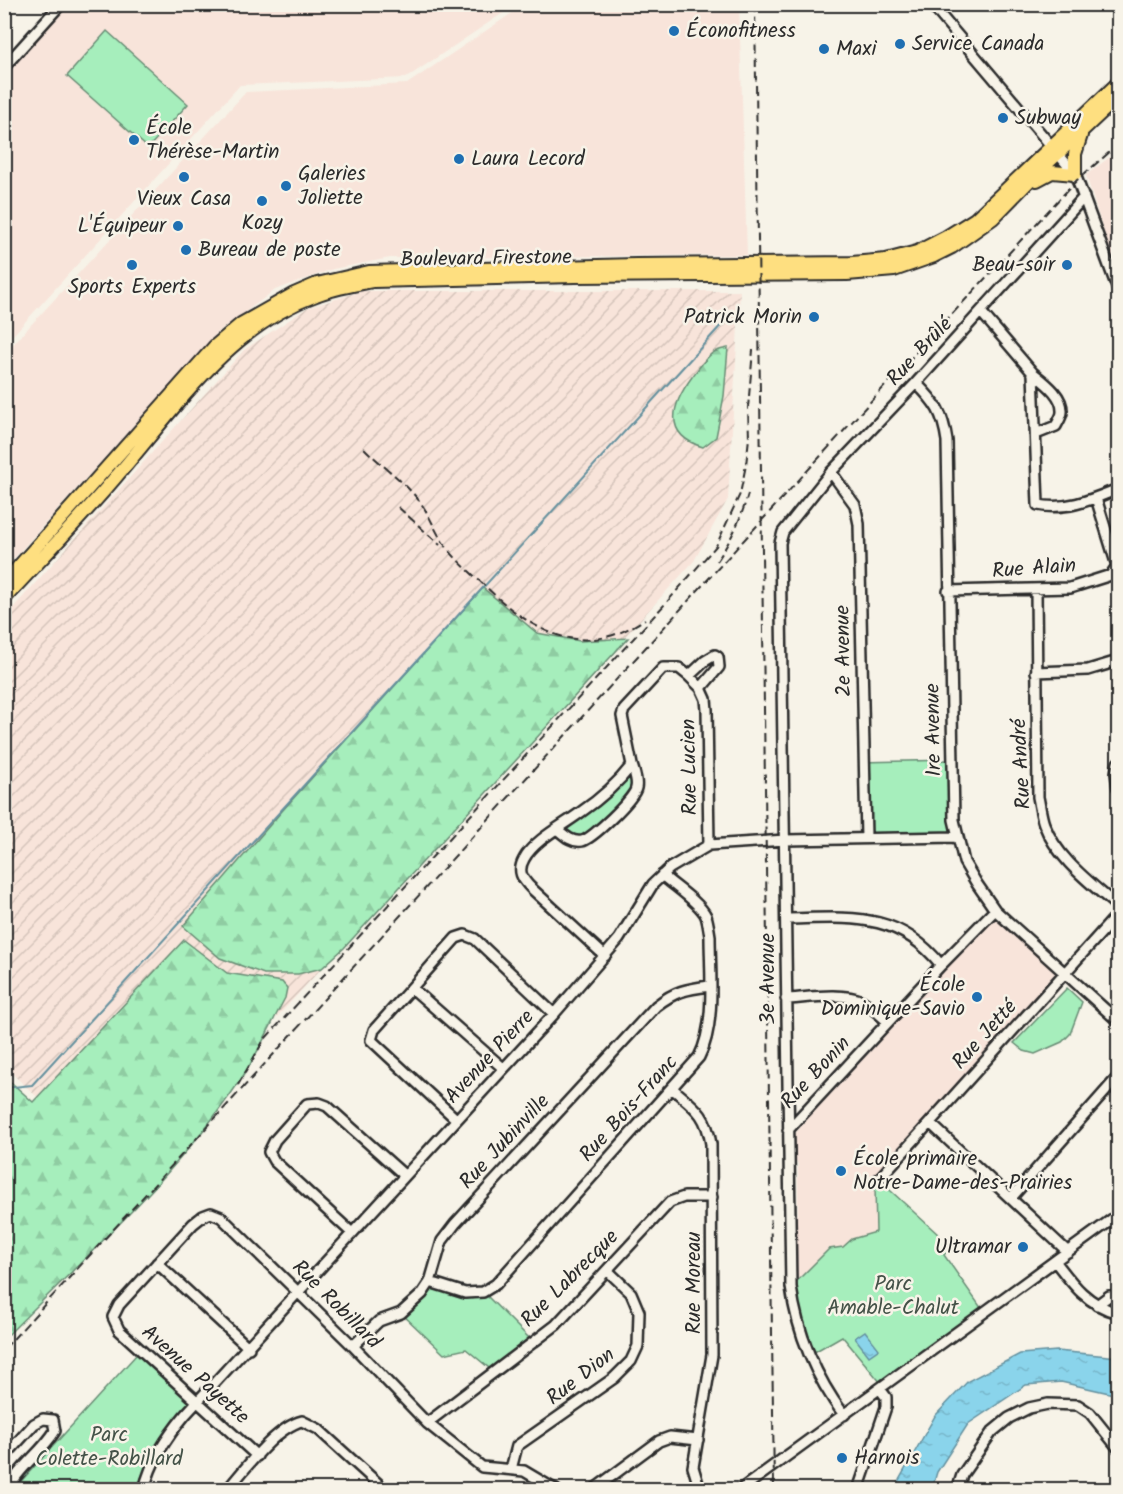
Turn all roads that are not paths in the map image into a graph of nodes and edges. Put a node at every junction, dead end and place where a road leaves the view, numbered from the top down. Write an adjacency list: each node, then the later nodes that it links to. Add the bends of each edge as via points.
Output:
1 (61, 4): 3 (street)
2 (931, 4): 7 (street)
3 (4, 66)
4 (1119, 83): 7 (main road)
5 (1119, 97): 6 (main road)
6 (1083, 130): 7 (main road); 8 (main road, via 1076,148)
7 (1054, 150): 8 (street); 10 (main road, Boulevard Firestone); 21 (main road, Boulevard Firestone, via 975,219 917,252 886,260 369,272 317,284 240,324 215,346)
8 (1075, 174): 9 (street); 10 (main road, via 1046,173)
9 (1084, 197): 11 (street); 13 (street, Rue Brûlé)
10 (1010, 201): 24 (main road, Boulevard Firestone, via 952,248 894,270 373,281 314,296 252,329 218,358)
11 (1116, 277): 12 (street)
12 (1119, 290)
13 (981, 312): 14 (street); 15 (street, Rue Brûlé)
14 (1033, 373): 16 (street); 16 (street, via 1058,397 1062,412 1056,426)
15 (916, 383): 17 (street, Rue Brûlé); 23 (street, 1re Avenue, via 938,409 945,426)
16 (1036, 434): 19 (street, via 1038,505 1051,508)
17 (831, 471): 20 (street, Rue Brûlé); 34 (street, 2e Avenue, via 855,505 860,524)
18 (1119, 489): 19 (street)
19 (1095, 498): 22 (street, Rue Alain, via 1117,566 1111,576 1070,588)
20 (783, 532): 35 (street, 3e Avenue, via 780,543)
21 (4, 583)
22 (1036, 590): 23 (street, Rue Alain); 26 (street, Rue André)
23 (948, 591): 33 (street, 1re Avenue)
24 (4, 599)
25 (1119, 660): 26 (street, via 1088,670)
26 (1036, 672): 38 (street, Rue André, via 1038,797 1044,824 1056,846 1080,874)
27 (689, 676): 28 (street, Rue Lucien); 28 (street, Rue Lucien, via 710,657 718,657 719,667); 30 (street, via 679,668 663,668 624,710 622,721)
28 (701, 688): 36 (street, Rue Lucien, via 707,710)
29 (1119, 763): 31 (street)
30 (632, 765): 32 (street, via 601,797); 32 (street, via 634,795 591,837 578,842)
31 (1119, 788)
32 (557, 829): 42 (street, via 524,858 520,871 523,880)
33 (957, 837): 34 (street, Avenue Pierre); 39 (street, 1re Avenue, via 964,862)
34 (866, 838): 35 (street, Avenue Pierre)
35 (784, 840): 36 (street, Avenue Pierre); 41 (street, 3e Avenue)
36 (709, 845): 37 (street, Avenue Pierre)
37 (662, 875): 42 (street, Avenue Pierre); 45 (street, Rue Bois-Franc, via 705,916 710,936)
38 (1119, 907)
39 (995, 910): 43 (street, Rue Bonin); 44 (street, 1re Avenue)
40 (1119, 914): 44 (street, Rue Jetté)
41 (786, 919): 43 (street, via 874,920 903,932); 47 (street, 3e Avenue)
42 (605, 956): 48 (street, Avenue Pierre)
43 (941, 964): 50 (street, Rue Bonin)
44 (1065, 973): 49 (street, 1re Avenue); 55 (street, Rue Jetté)
45 (710, 986): 53 (street, Rue Bois-Franc, via 707,1043); 67 (street, Rue Jubinville, via 676,992 648,1015 454,1224 442,1241)
46 (412, 988): 48 (street, via 456,938 465,935 475,939); 51 (street); 54 (street, via 374,1030 371,1040)
47 (786, 999): 50 (street, via 855,999); 56 (street, 3e Avenue)
48 (554, 1014): 51 (street, Avenue Pierre)
49 (1119, 1021)
50 (888, 1022): 56 (street, Rue Bonin)
51 (503, 1068): 54 (street, Avenue Pierre)
52 (1119, 1077): 60 (street)
53 (673, 1089): 59 (street, Rue Moreau, via 699,1111 708,1125); 67 (street, Rue Bois-Franc, via 496,1284 483,1292 465,1293)
54 (456, 1119): 57 (street, Avenue Pierre)
55 (930, 1123): 58 (street, Rue Jetté); 60 (street)
56 (788, 1130): 77 (street, 3e Avenue, via 792,1297 809,1355)
57 (405, 1175): 62 (street, Avenue Pierre); 62 (street, via 327,1106 319,1102 307,1104 269,1152)
58 (878, 1180)
59 (712, 1197): 66 (street, Rue Labrecque, via 684,1197 670,1202); 79 (street, Rue Moreau, via 712,1355)
60 (1011, 1198): 63 (street)
61 (1119, 1215): 63 (street)
62 (352, 1233): 68 (street, Avenue Pierre)
63 (1068, 1252): 64 (street)
64 (1055, 1261): 70 (street, via 1074,1286); 75 (street)
65 (157, 1263): 68 (street, Rue Robillard, via 193,1224 212,1214 220,1217); 72 (street, Rue Robillard); 74 (street)
66 (608, 1271): 78 (street, Rue Labrecque, via 556,1325); 83 (street, Rue Dion, via 631,1293 639,1312 638,1346 631,1361 614,1378 517,1446)
67 (430, 1282): 73 (street, Rue Jubinville, via 415,1302 401,1313 379,1321)
68 (298, 1292): 73 (street, Rue Robillard); 74 (street, Avenue Pierre)
69 (1119, 1296): 70 (street, via 1109,1296)
70 (1097, 1305): 71 (street)
71 (1119, 1313)
72 (113, 1317): 76 (street, Avenue Payette, via 119,1330)
73 (353, 1346): 78 (street, Rue Robillard)
74 (249, 1348): 76 (street, Avenue Pierre)
75 (880, 1389): 77 (street); 92 (street, via 886,1397 886,1407)
76 (197, 1401): 81 (street, Avenue Payette); 85 (street, Avenue Pierre, via 156,1457)
77 (844, 1415): 91 (street)
78 (427, 1423): 83 (street, Rue Robillard, via 482,1467)
79 (698, 1440): 89 (street, via 670,1437 659,1441); 90 (street, Rue Moreau, via 693,1467)
80 (1119, 1448): 93 (street, via 1090,1413 1078,1405 1029,1408 992,1432 962,1475)
81 (257, 1456): 86 (street); 87 (street, via 290,1424 302,1421 318,1429)
82 (4, 1458): 84 (street, via 34,1424 43,1419 53,1420 55,1431 50,1440)
83 (511, 1469): 88 (street, Rue Robillard, via 524,1471)
84 (7, 1490)
85 (144, 1490)
86 (227, 1490)
87 (385, 1490)
88 (556, 1490)
89 (593, 1490)
90 (700, 1490)
91 (740, 1490)
92 (858, 1490)
93 (957, 1490)

